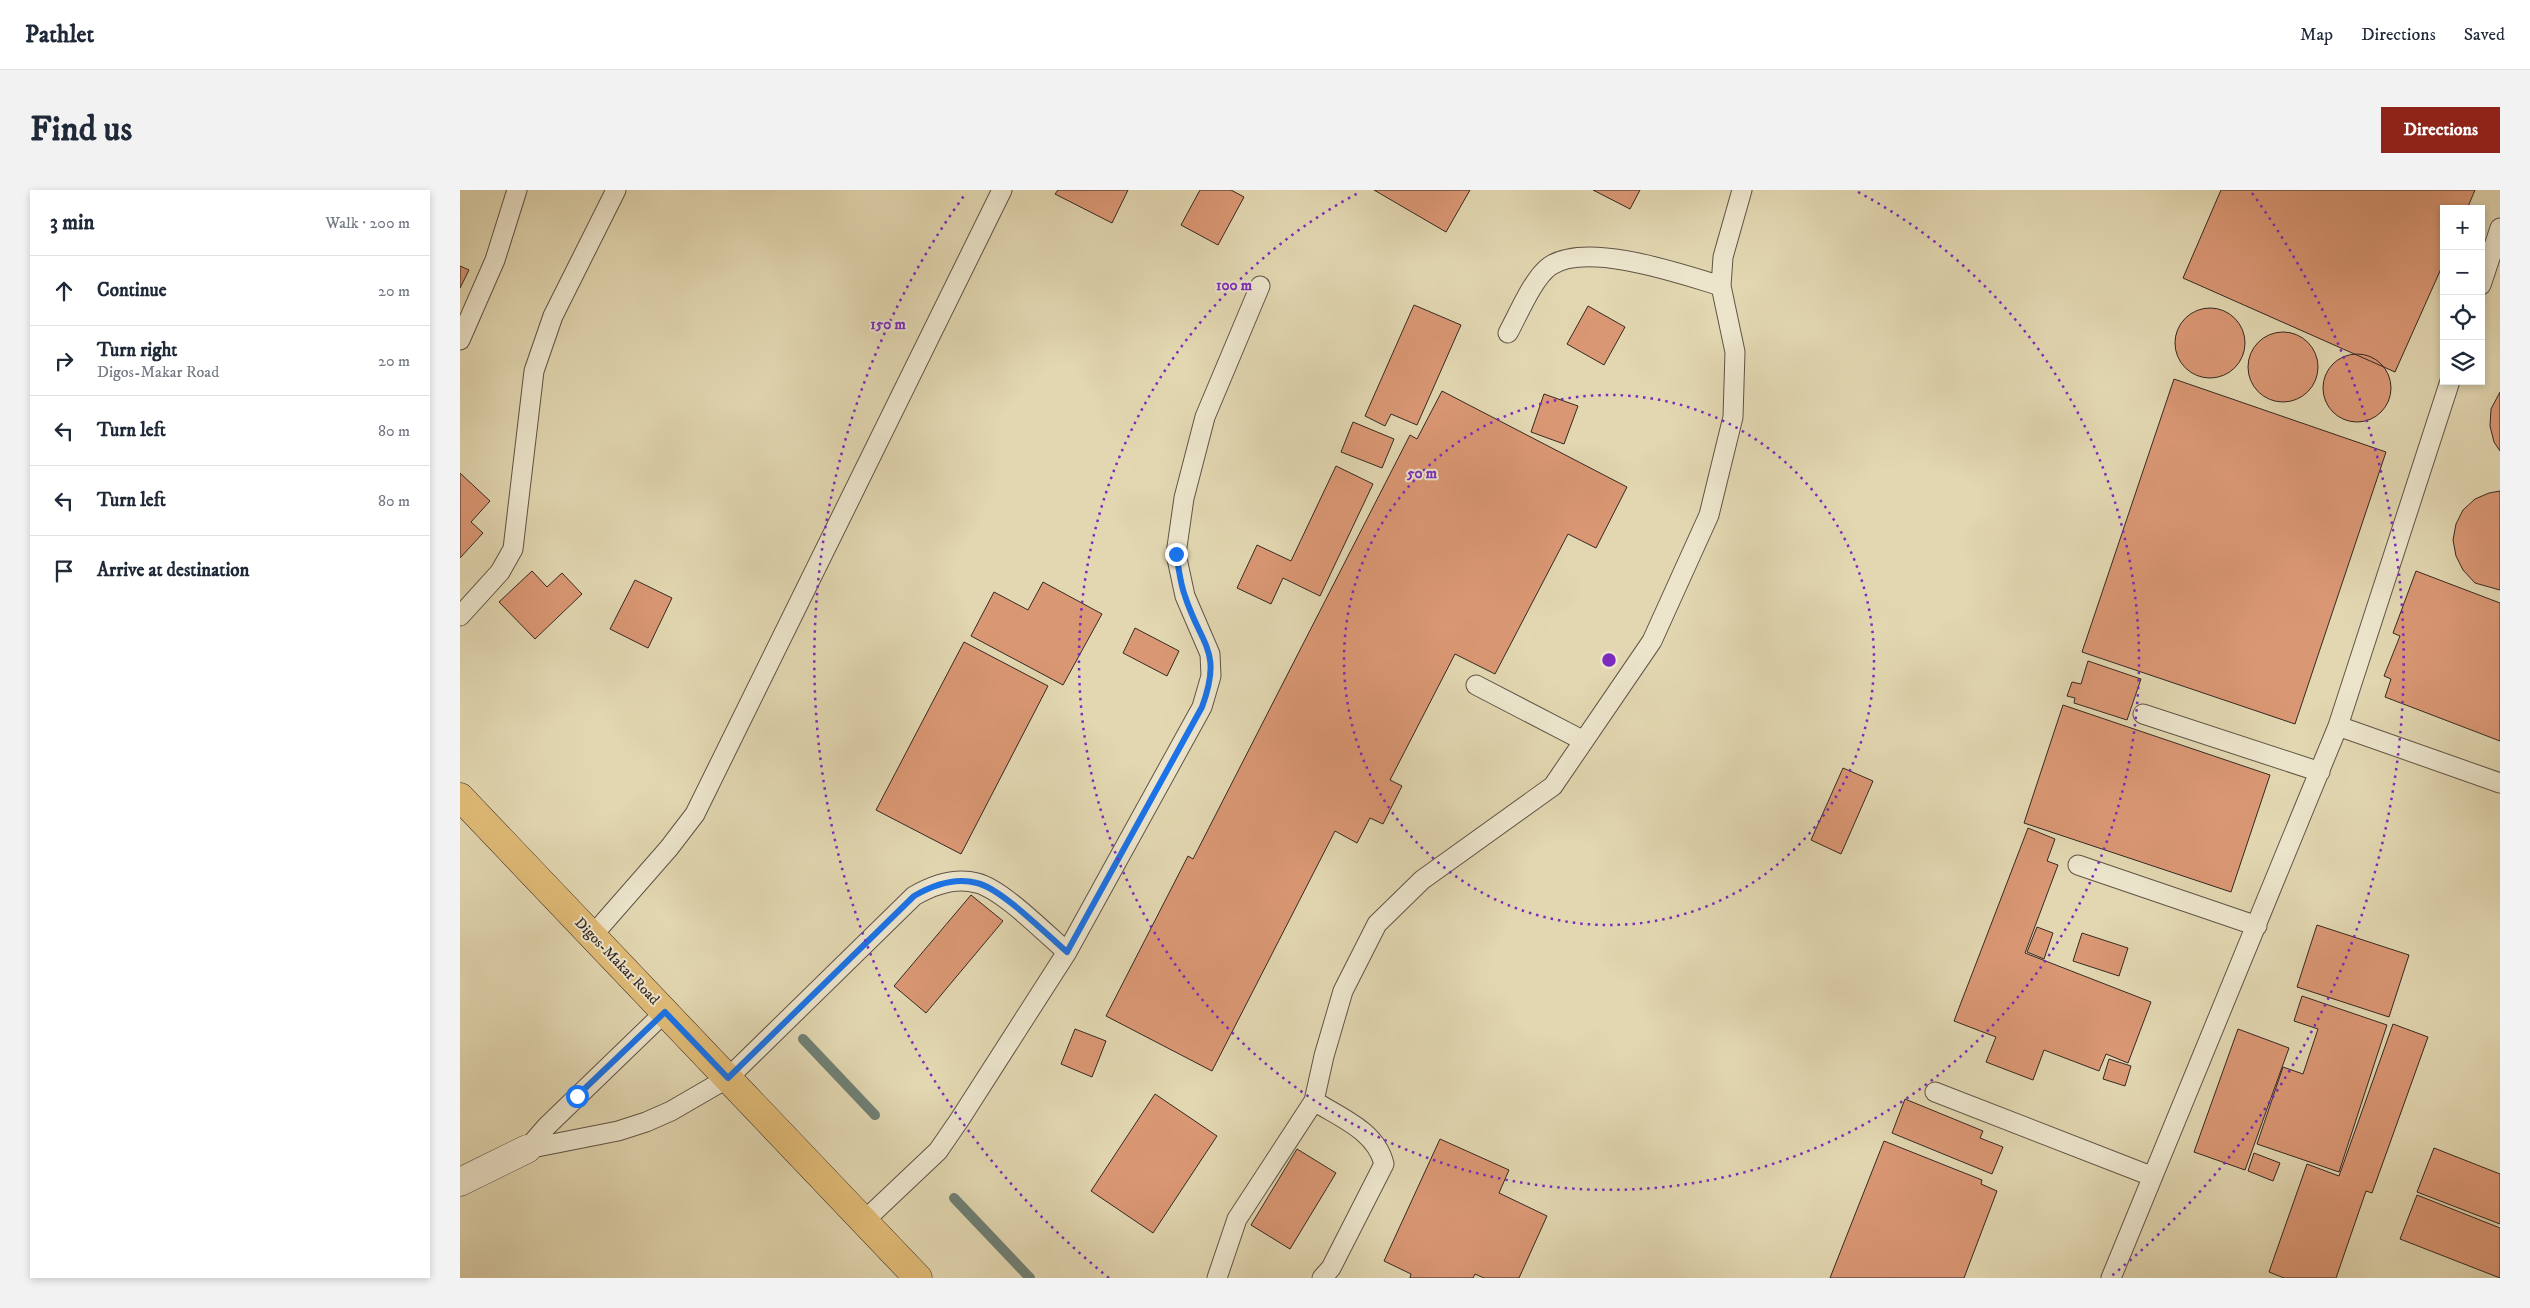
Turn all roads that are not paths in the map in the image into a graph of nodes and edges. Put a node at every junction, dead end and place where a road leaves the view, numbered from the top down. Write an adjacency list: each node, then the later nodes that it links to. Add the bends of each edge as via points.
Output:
1 (517, 190): 10 (lane, via 495,260)
2 (616, 190): 12 (lane, via 553,316 534,371 513,549 500,572)
3 (1002, 190): 22 (lane, via 694,814 669,848)
4 (1742, 190): 8 (lane, via 1723,257)
5 (2500, 228): 6 (lane)
6 (2485, 273)
7 (1260, 286): 23 (lane, via 1205,418 1184,498 1176,554 1185,596 1210,654 1208,691)
8 (1721, 286): 9 (lane, via 1641,263 1605,257 1571,258 1550,266 1536,282); 16 (lane, via 1735,352 1733,417 1709,515 1652,641)
9 (1508, 333)
10 (460, 340)
11 (2449, 385): 15 (lane)
12 (460, 616)
13 (1476, 685): 16 (lane)
14 (2143, 714): 17 (lane)
15 (2338, 726): 17 (lane); 18 (lane)
16 (1584, 741): 27 (lane, via 1553,786 1422,880 1377,924 1343,991)
17 (2320, 772): 21 (lane)
18 (2500, 783)
19 (460, 797): 22 (main road, Digos-Makar Road)
20 (2078, 865): 21 (lane)
21 (2257, 926): 29 (lane)
22 (592, 936): 24 (main road, Digos-Makar Road)
23 (1067, 952): 25 (lane, via 997,893 978,883 958,881 930,887 914,896); 31 (lane, via 938,1151)
24 (665, 1012): 25 (main road, Digos-Makar Road); 28 (lane, via 547,1126)
25 (728, 1078): 28 (lane, via 646,1122 618,1131); 31 (main road, Digos-Makar Road)
26 (1935, 1092): 29 (lane)
27 (1314, 1101): 33 (lane, via 1237,1219); 34 (lane, via 1369,1135 1380,1150 1384,1164 1331,1268)
28 (528, 1149): 30 (street)
29 (2151, 1176): 35 (lane)
30 (460, 1182)
31 (864, 1222): 32 (main road, Digos-Makar Road)
32 (918, 1278)
33 (1218, 1278)
34 (1322, 1278)
35 (2111, 1278)

